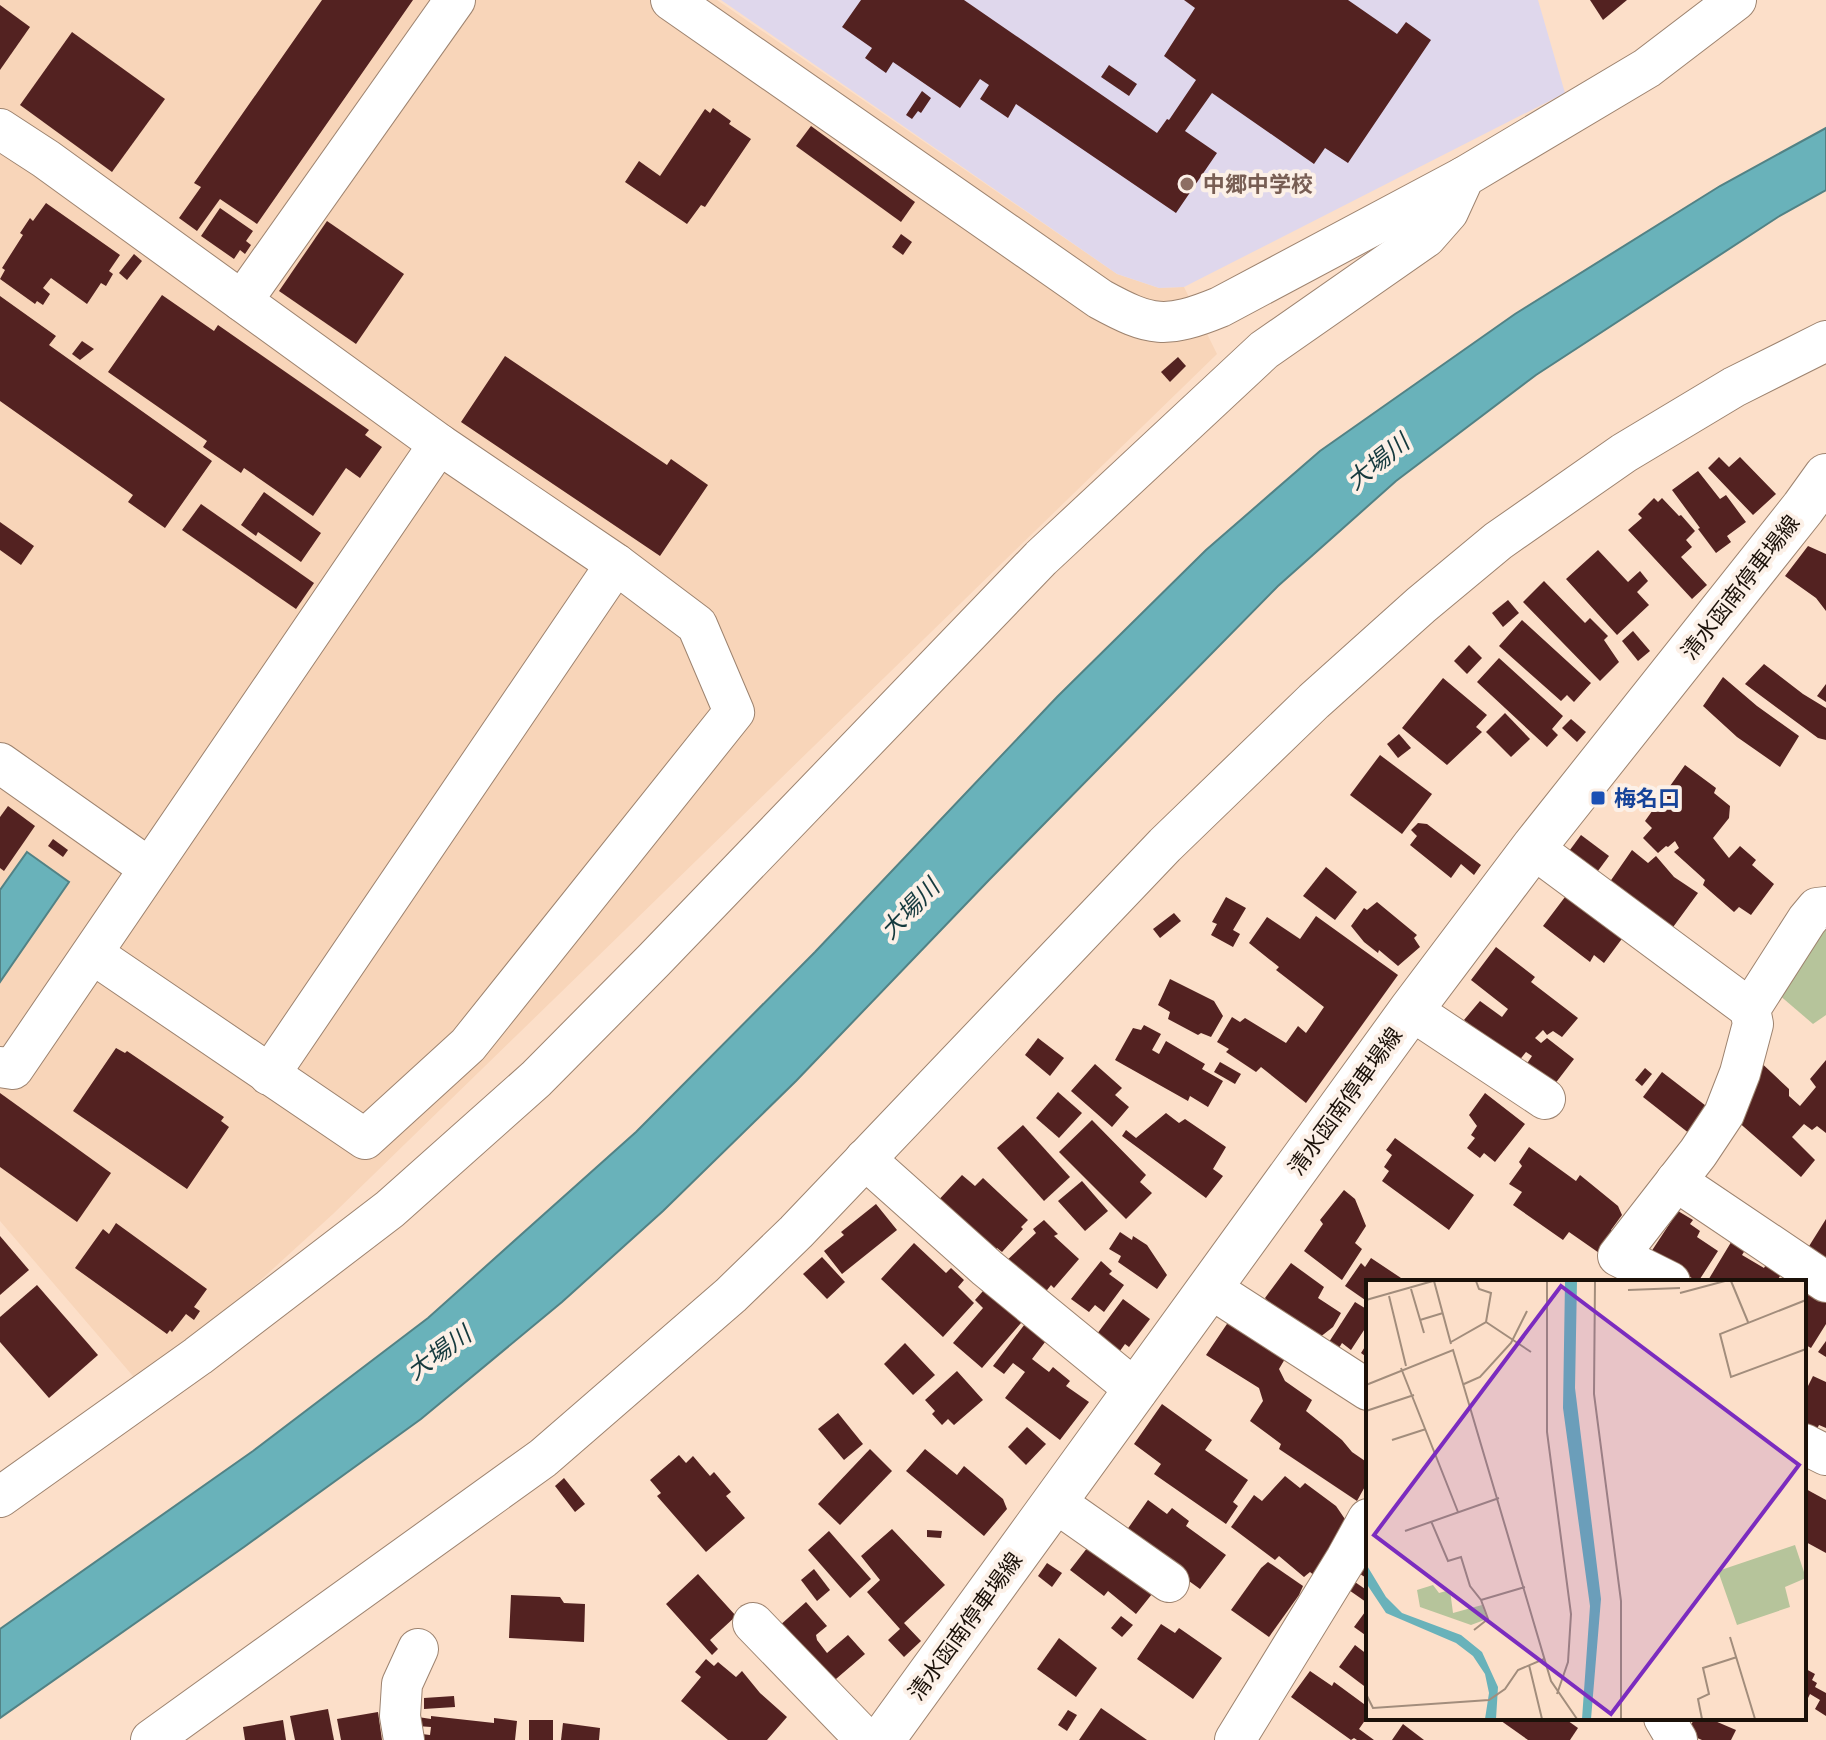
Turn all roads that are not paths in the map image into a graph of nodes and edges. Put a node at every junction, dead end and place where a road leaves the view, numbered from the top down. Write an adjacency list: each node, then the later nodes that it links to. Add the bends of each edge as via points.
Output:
1 (455, 0): 6 (street)
2 (671, 0): 5 (street, via 1100,299 1156,323 1188,320 1220,307)
3 (1736, 0): 5 (street, via 1647,68)
4 (0, 129): 6 (street)
5 (1464, 177): 30 (street, via 1448,212 1426,237 1264,350 1041,558 536,1079 390,1209 198,1356)
6 (242, 301): 8 (street)
7 (1826, 341): 21 (street, via 1734,387 1624,453 1498,541 1421,605 1165,845)
8 (439, 444): 10 (street); 13 (street)
9 (1818, 502): 12 (main road, 清水函南停車場線)
10 (616, 564): 19 (street); 19 (street, via 697,625 734,712 468,1045 365,1139)
11 (0, 763): 13 (street)
12 (1533, 848): 16 (street); 17 (main road, 清水函南停車場線)
13 (149, 868): 15 (street)
14 (1826, 907): 16 (street, via 1817,908 1807,920)
15 (93, 954): 18 (street, via 13,1069); 19 (street)
16 (1750, 1009): 22 (street, via 1753,1024 1731,1099)
17 (1411, 1010): 20 (street); 25 (main road, 清水函南停車場線)
18 (0, 1067)
19 (269, 1075)
20 (1545, 1099)
21 (865, 1159): 27 (street); 38 (street, via 731,1295 543,1458)
22 (1676, 1181): 23 (street, via 1618,1256); 24 (street)
23 (1666, 1280)
24 (1826, 1282)
25 (1210, 1288): 26 (street); 27 (main road, 清水函南停車場線)
26 (1366, 1389)
27 (1137, 1391): 31 (main road, 清水函南停車場線)
28 (1806, 1445): 29 (street)
29 (1826, 1455)
30 (0, 1497)
31 (1055, 1502): 33 (street); 37 (main road, 清水函南停車場線)
32 (1366, 1523): 40 (street)
33 (1169, 1582)
34 (753, 1623): 37 (street)
35 (418, 1649): 39 (street, via 402,1684)
36 (1665, 1720): 41 (street)
37 (885, 1737)
38 (151, 1740)
39 (404, 1740)
40 (1235, 1740)
41 (1677, 1740)

